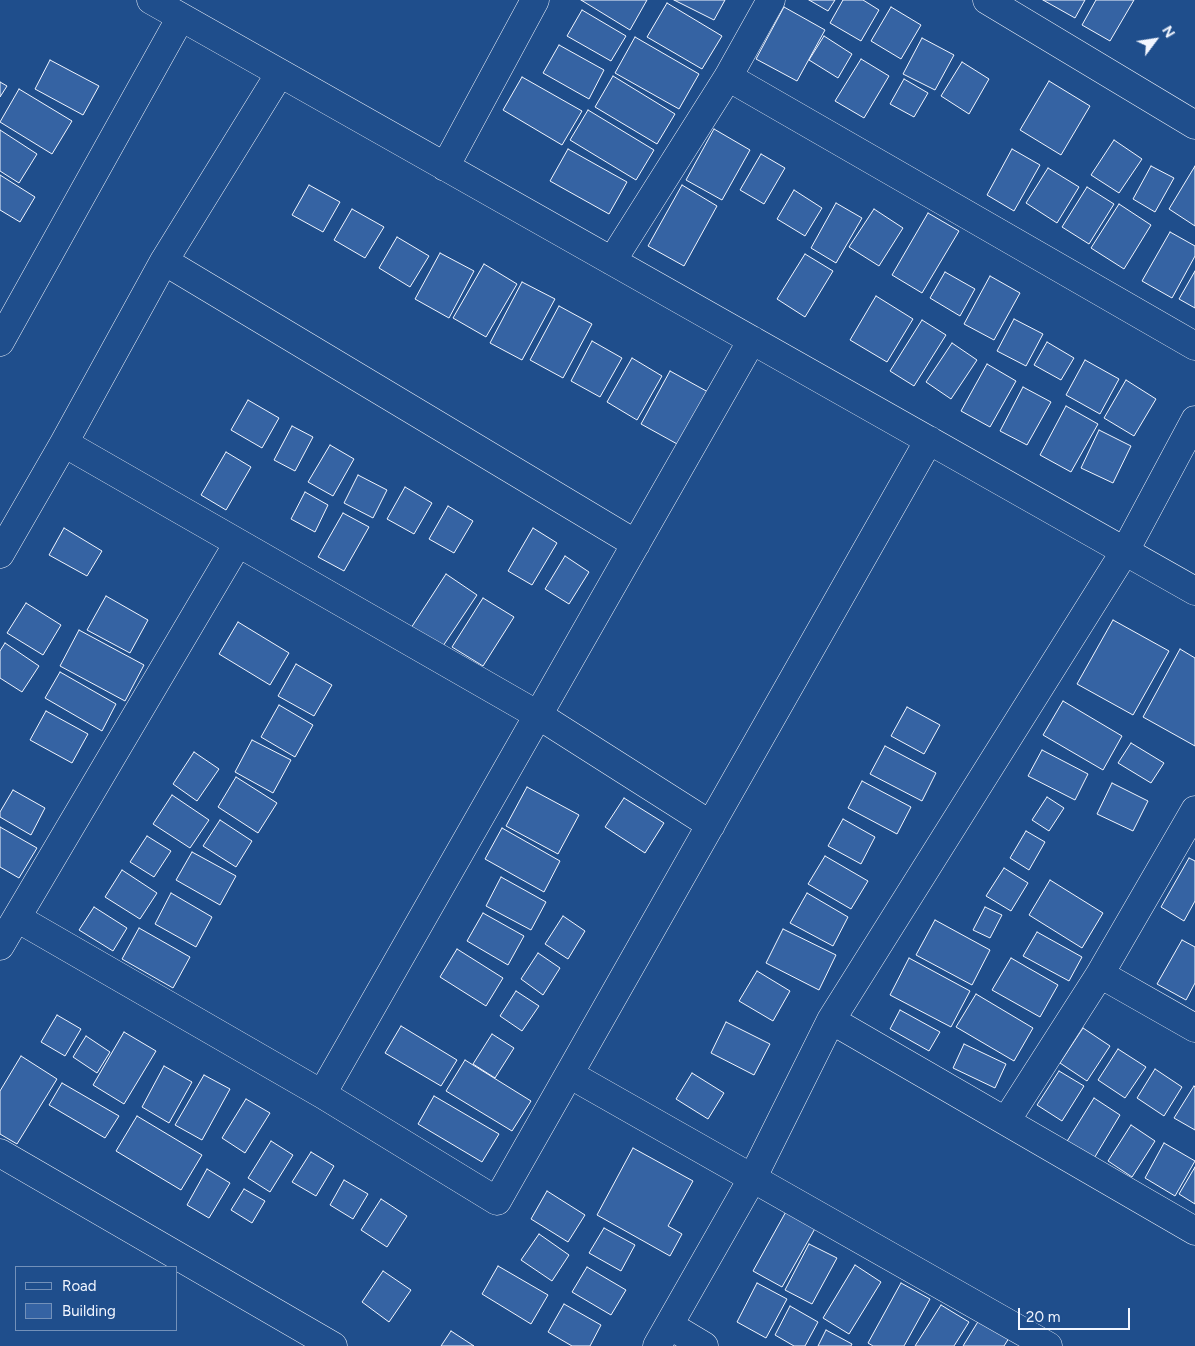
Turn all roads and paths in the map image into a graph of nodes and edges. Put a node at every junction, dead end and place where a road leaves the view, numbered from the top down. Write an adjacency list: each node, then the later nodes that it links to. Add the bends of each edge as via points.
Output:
1 (151, 0): 5 (street)
2 (535, 0): 9 (street)
3 (771, 0): 7 (street)
4 (987, 0): 8 (street)
5 (181, 17): 6 (street); 13 (street)
6 (280, 73): 9 (street); 10 (street)
7 (728, 77): 11 (street); 14 (street)
8 (1195, 125)
9 (445, 167): 11 (street)
10 (164, 261): 17 (street); 19 (street)
11 (612, 261): 12 (street)
12 (752, 340): 16 (street); 19 (street)
13 (0, 342)
14 (1195, 346)
15 (1195, 420): 20 (street)
16 (929, 440): 20 (street); 25 (street)
17 (64, 443): 18 (street); 21 (street)
18 (238, 543): 23 (street); 27 (street)
19 (636, 544): 23 (street)
20 (1125, 551): 22 (street); 30 (street)
21 (0, 554)
22 (1195, 591)
23 (538, 715): 25 (street); 33 (street)
24 (1195, 810): 26 (street)
25 (711, 825): 32 (street)
26 (1185, 849): 29 (street)
27 (17, 918): 28 (street); 33 (street)
28 (0, 946)
29 (1100, 974): 31 (street); 34 (street)
30 (831, 1020): 34 (street); 36 (street)
31 (1195, 1028)
32 (569, 1074): 33 (street, via 497,1201); 36 (street)
33 (322, 1094)
34 (1006, 1121): 37 (street)
35 (0, 1153): 39 (street)
36 (752, 1179): 38 (street); 41 (street)
37 (1195, 1231)
38 (663, 1336): 40 (street)
39 (333, 1346)
40 (704, 1346)
41 (1048, 1346)

